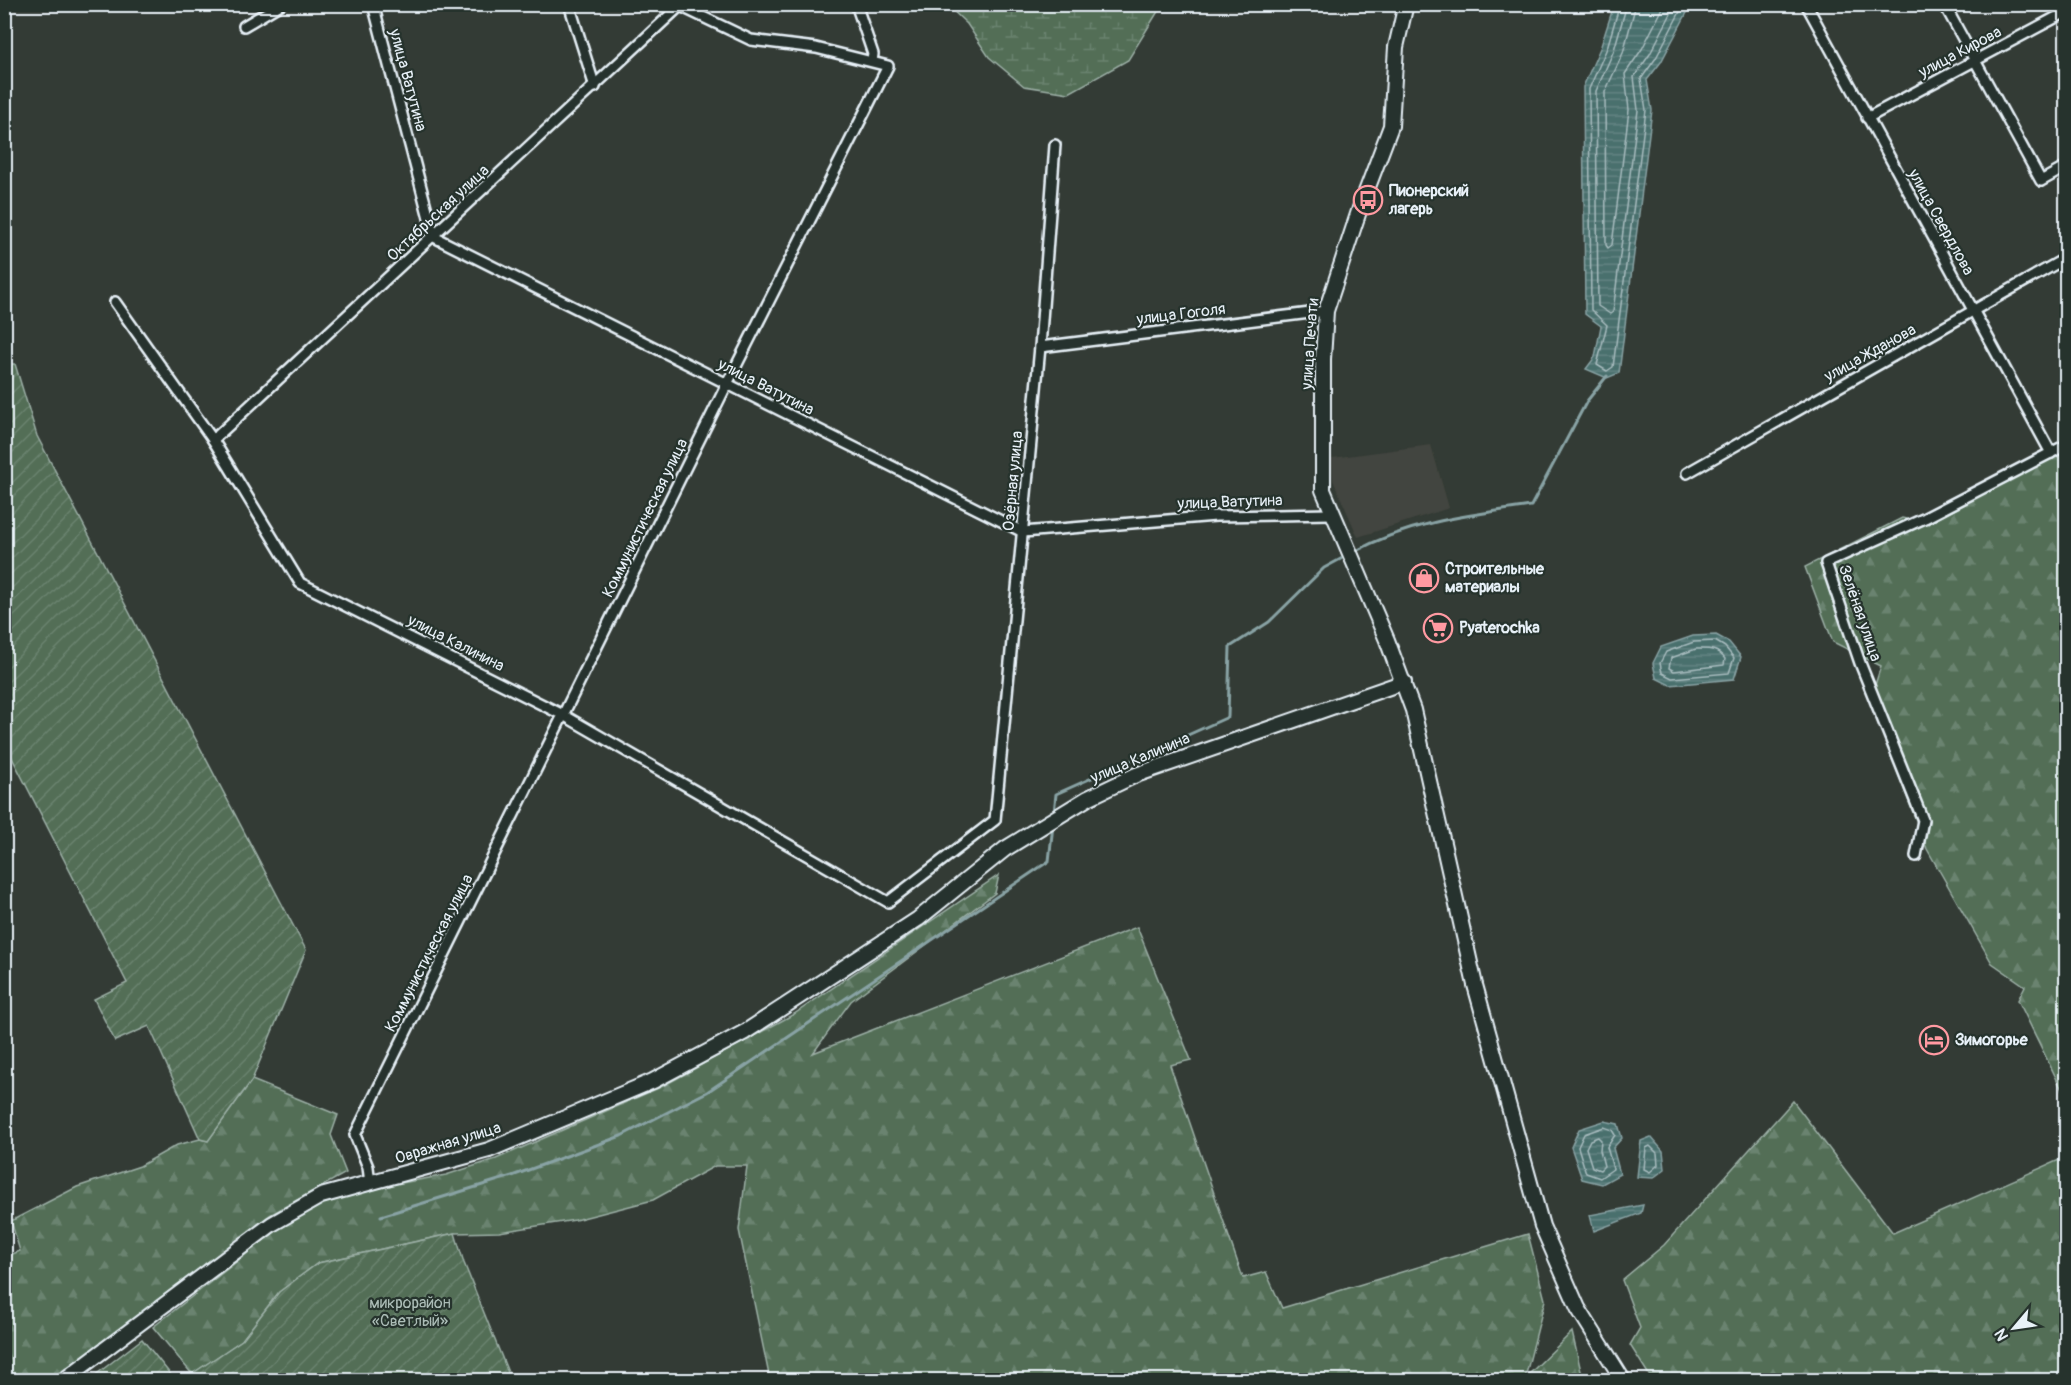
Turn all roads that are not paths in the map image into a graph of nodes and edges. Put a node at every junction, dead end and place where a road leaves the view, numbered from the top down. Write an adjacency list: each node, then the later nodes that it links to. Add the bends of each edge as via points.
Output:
1 (280, 4): 10 (street)
2 (373, 4): 17 (street, улица Ватутина)
3 (569, 4): 13 (street)
4 (856, 4): 11 (street)
5 (1406, 4): 20 (street, улица Печати, via 1396,47 1391,126)
6 (1806, 4): 14 (street, улица Свердлова)
7 (1944, 4): 12 (street)
8 (681, 5): 11 (street, via 751,40 816,48); 13 (street, Октябрьская улица)
9 (2067, 12): 12 (street, улица Кирова)
10 (244, 26)
11 (872, 61): 23 (street, Коммунистическая улица, via 888,66)
12 (1975, 61): 14 (street, улица Кирова); 16 (street, via 2041,181)
13 (595, 87): 17 (street, Октябрьская улица)
14 (1867, 117): 21 (street, улица Свердлова)
15 (1055, 145): 22 (street, Озёрная улица)
16 (2067, 167)
17 (434, 237): 23 (street, улица Ватутина); 24 (street, Октябрьская улица)
18 (2067, 258): 21 (street, улица Жданова)
19 (115, 302): 24 (street, улица Калинина)
20 (1326, 311): 22 (street, улица Гоголя); 28 (street, улица Печати, via 1323,490)
21 (1973, 311): 26 (street, улица Свердлова); 27 (street, улица Жданова)
22 (1040, 347): 29 (street, Озёрная улица)
23 (728, 384): 29 (street, улица Ватутина); 31 (street, Коммунистическая улица)
24 (213, 440): 31 (street, улица Калинина, via 300,583)
25 (2067, 445): 26 (street, Зелёная улица)
26 (2051, 453): 32 (street, Зелёная улица, via 1925,518 1826,563 1860,663 1923,820)
27 (1687, 473)
28 (1331, 514): 29 (street, улица Ватутина, via 1216,516); 30 (street, улица Печати)
29 (1023, 532): 33 (street, Озёрная улица, via 995,820)
30 (1404, 682): 34 (street, улица Калинина, via 1136,775 1088,798 1005,849); 37 (street, улица Печати, via 1490,1045 1542,1226 1578,1308)
31 (565, 716): 33 (street, улица Калинина); 35 (street, Коммунистическая улица, via 355,1136)
32 (1916, 856)
33 (888, 902)
34 (918, 920): 35 (street, Овражная улица, via 745,1032 653,1081 489,1150)
35 (370, 1183): 36 (street, Овражная улица, via 321,1196 272,1224)
36 (64, 1380)
37 (1623, 1380)

